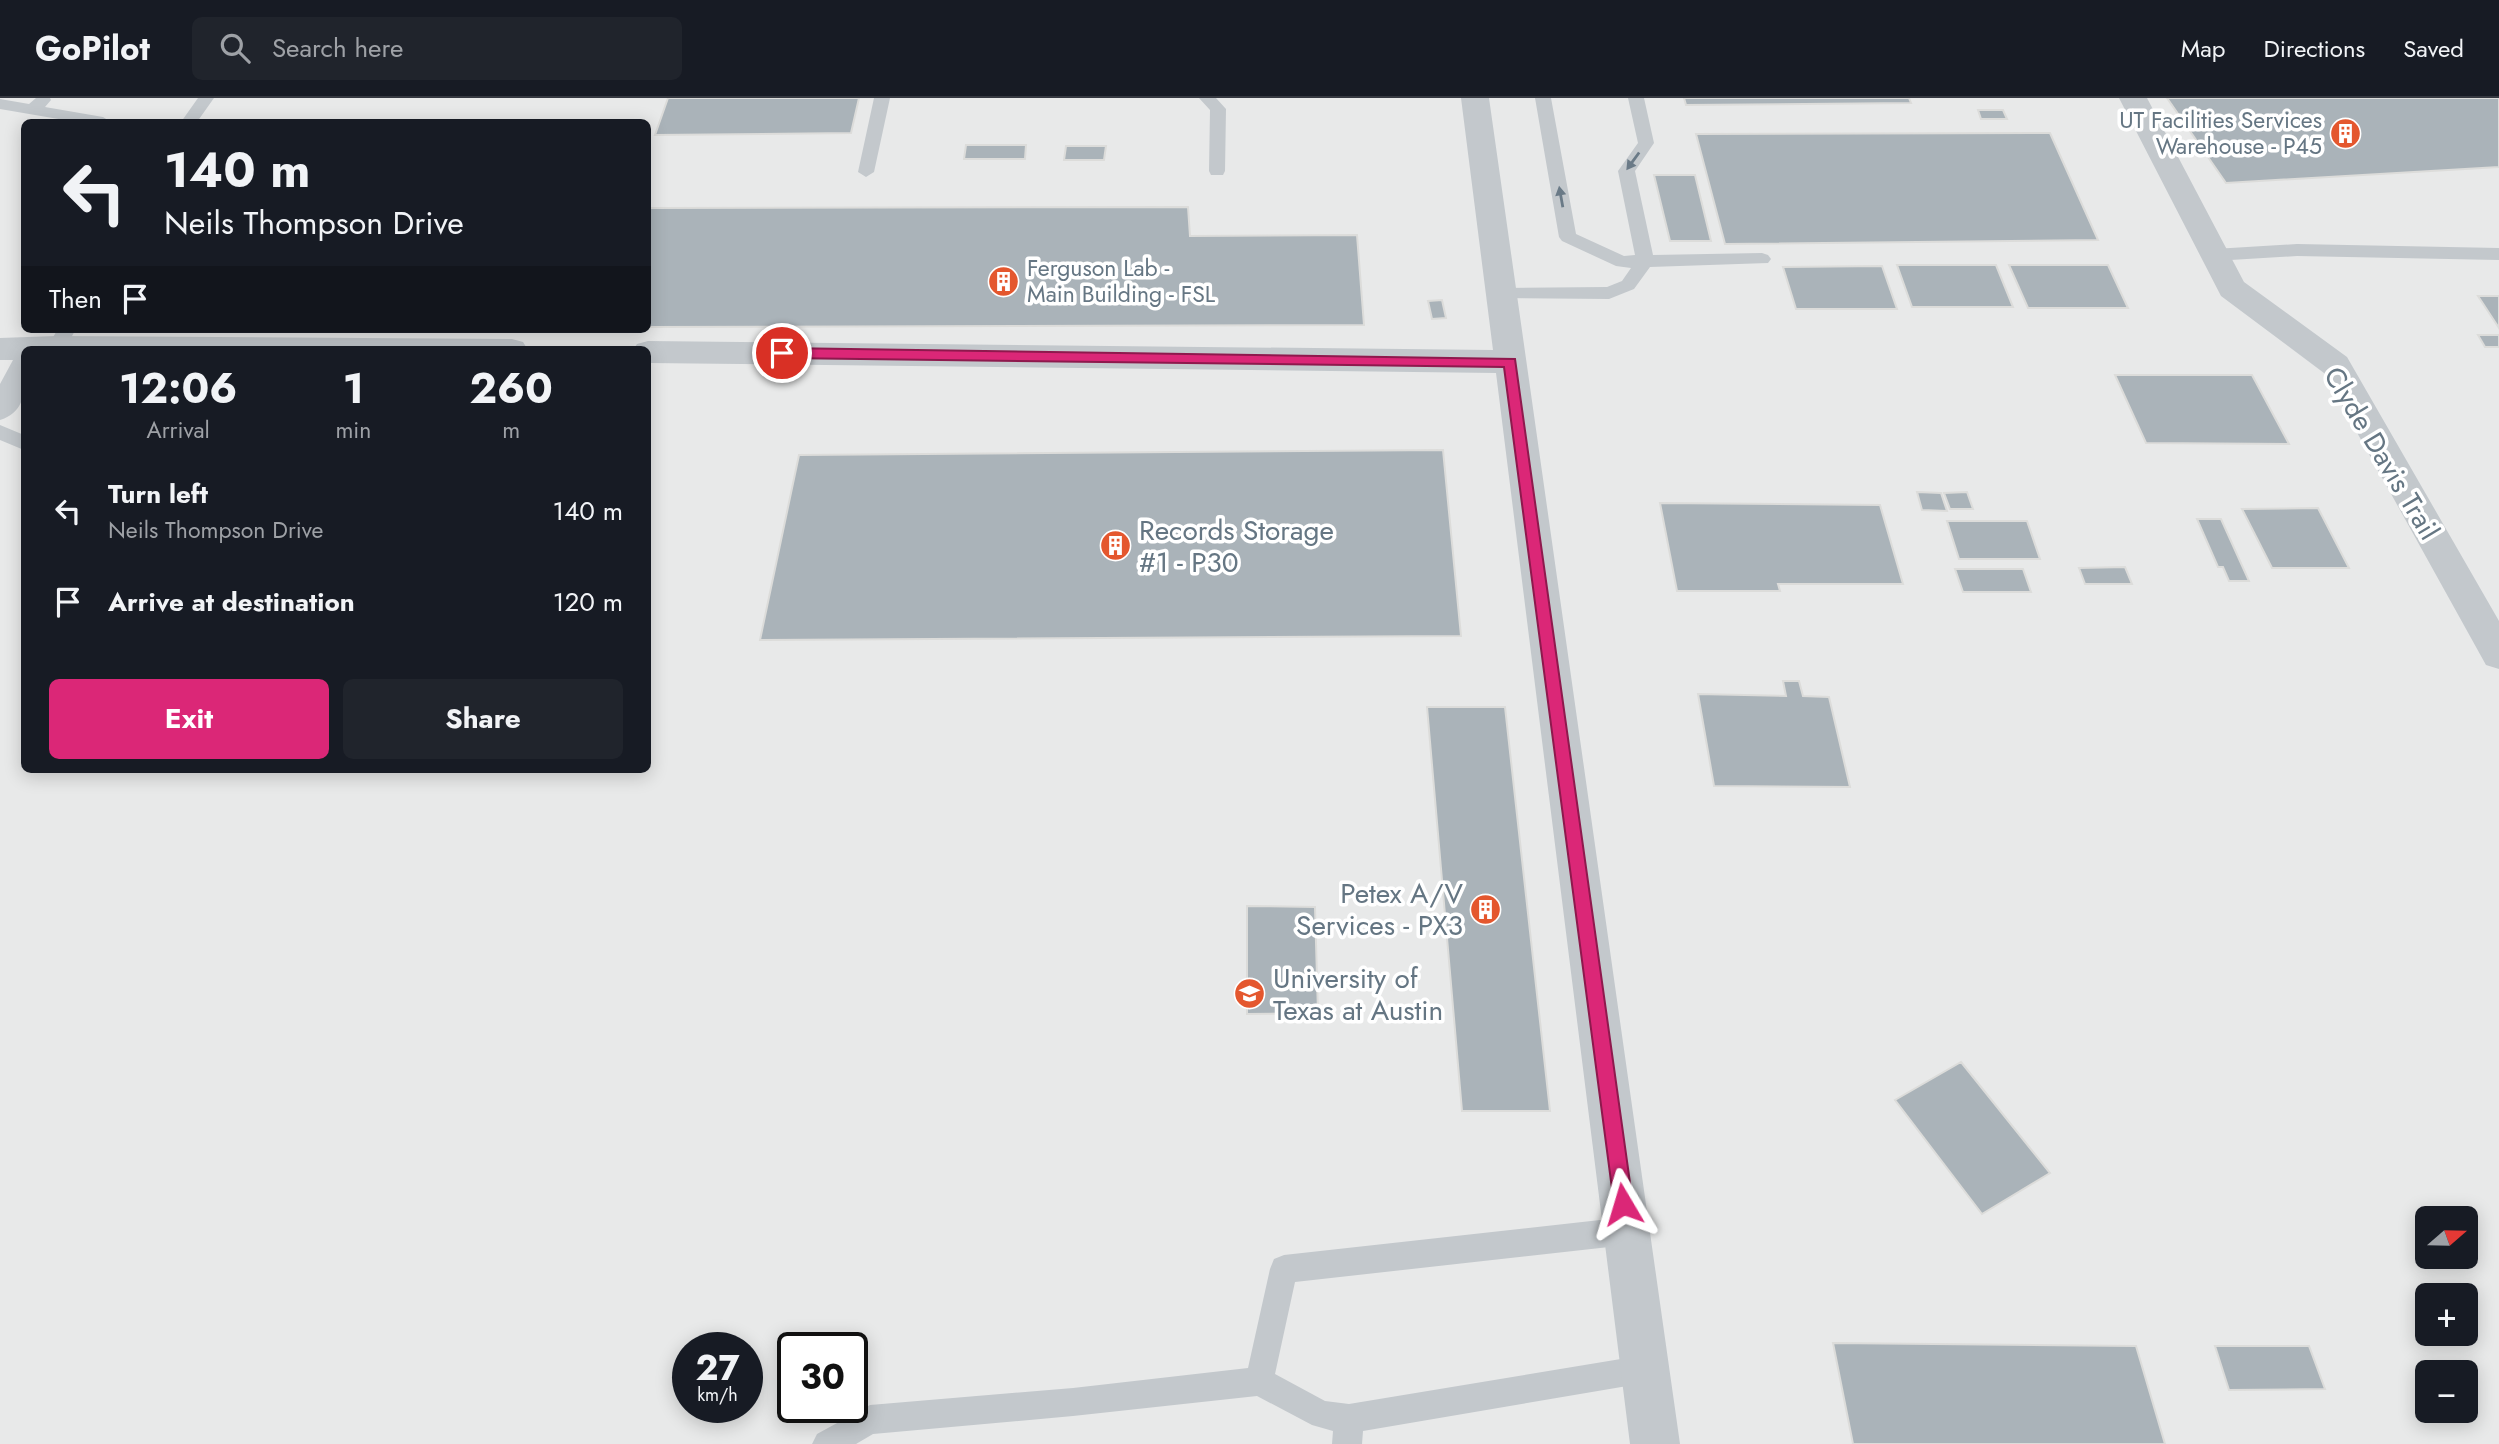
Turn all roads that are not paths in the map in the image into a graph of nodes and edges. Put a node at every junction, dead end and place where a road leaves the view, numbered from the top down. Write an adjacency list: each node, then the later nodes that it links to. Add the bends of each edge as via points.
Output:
1 (45, 98): 10 (lane)
2 (206, 98): 12 (lane)
3 (882, 98): 14 (lane)
4 (1207, 98): 13 (lane, via 1218,109)
5 (1475, 98): 19 (street)
6 (1543, 98): 18 (lane, one-way to 6, via 1622,262 1568,237)
7 (1636, 98): 18 (lane, one-way to 18, via 1646,143 1626,171)
8 (2133, 98): 16 (street, Clyde Davis Trail)
9 (0, 104): 10 (lane)
10 (32, 110): 11 (lane)
11 (85, 119)
12 (191, 119)
13 (1217, 171)
14 (866, 172)
15 (2499, 254): 16 (lane, via 2297,250)
16 (2214, 255): 28 (street, Clyde Davis Trail, via 2232,289 2336,365)
17 (1762, 259): 18 (lane)
18 (1645, 261): 19 (lane, via 1628,285 1609,293)
19 (1501, 294): 23 (street)
20 (0, 349): 21 (street)
21 (21, 349)
22 (651, 352): 23 (street)
23 (1510, 362): 29 (street)
24 (21, 381): 25 (street)
25 (0, 408)
26 (0, 432): 27 (lane)
27 (21, 442)
28 (2499, 654)
29 (1627, 1231): 30 (street); 31 (lane, via 1284,1269)
30 (1645, 1369): 32 (lane); 34 (street)
31 (1259, 1381): 32 (lane); 33 (lane, via 870,1420)
32 (1348, 1431)
33 (827, 1444)
34 (1655, 1444)

